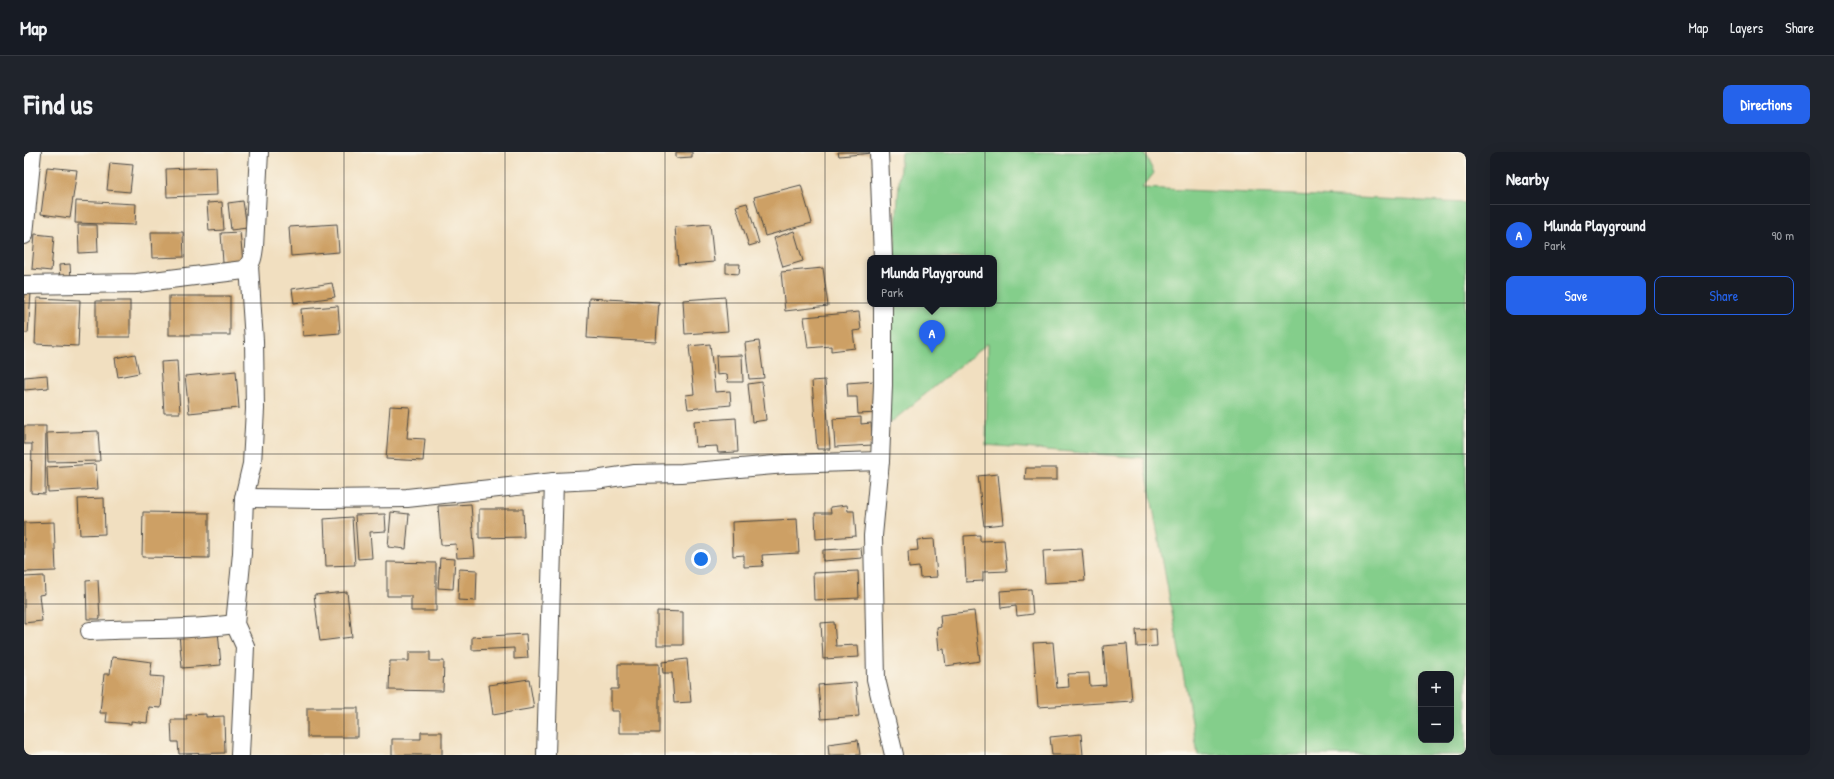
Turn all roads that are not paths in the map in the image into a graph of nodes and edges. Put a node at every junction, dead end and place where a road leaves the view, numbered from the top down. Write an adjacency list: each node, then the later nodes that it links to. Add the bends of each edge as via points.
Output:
1 (32, 152): 4 (street)
2 (259, 152): 6 (street, via 254,247)
3 (879, 152): 5 (street)
4 (24, 235)
5 (883, 255)
6 (249, 266): 7 (street, via 244,270 137,283); 11 (street, via 255,409 252,464)
7 (24, 285)
8 (883, 307): 9 (street)
9 (880, 461): 10 (street, via 786,464); 16 (street, via 873,536 876,679)
10 (554, 482): 11 (street, via 406,498); 15 (street)
11 (244, 498): 12 (street)
12 (235, 624): 13 (street, via 207,628); 14 (street, via 245,646)
13 (90, 631)
14 (240, 755)
15 (546, 755)
16 (894, 755)

